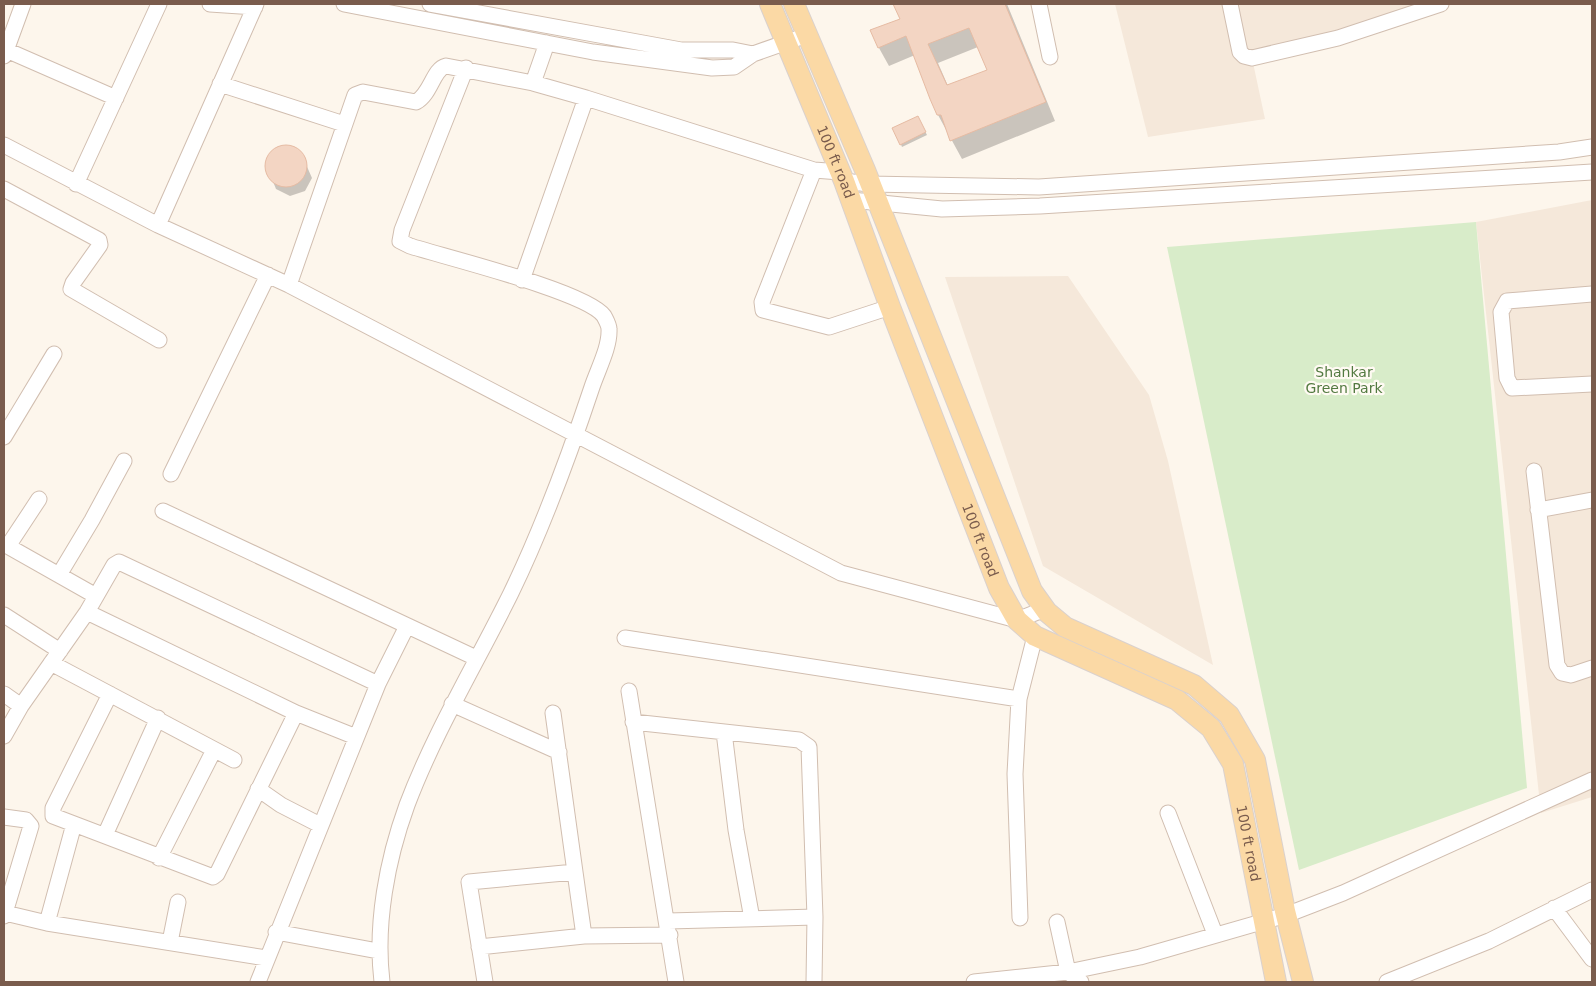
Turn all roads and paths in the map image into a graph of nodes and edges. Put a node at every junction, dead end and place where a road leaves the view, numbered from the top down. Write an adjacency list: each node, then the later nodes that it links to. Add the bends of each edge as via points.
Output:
1 (23, 4): 17 (street)
2 (159, 4): 23 (street)
3 (210, 4): 11 (street)
4 (344, 4): 12 (street)
5 (430, 4): 18 (street, via 681,50 733,50)
6 (770, 4): 16 (main road, 100 ft road)
7 (794, 4): 14 (main road, 100 ft road)
8 (1038, 4): 19 (street)
9 (1230, 4): 10 (street, via 1240,52 1252,58 1338,38)
10 (1441, 4)
11 (255, 5): 22 (street)
12 (377, 7): 13 (street)
13 (399, 9): 15 (street)
14 (807, 35): 16 (street); 32 (main road, 100 ft road)
15 (547, 43): 18 (street, via 712,68 734,66); 21 (street)
16 (786, 43): 18 (street); 30 (main road, 100 ft road)
17 (5, 51): 23 (street)
18 (753, 54)
19 (1050, 57)
20 (466, 68): 21 (street); 25 (street, via 441,67 425,95 416,102 359,92 352,100); 38 (street, via 400,241)
21 (533, 83): 24 (street)
22 (220, 84): 25 (street); 36 (street)
23 (116, 98): 31 (street)
24 (586, 98): 28 (street); 38 (street)
25 (344, 124): 39 (street)
26 (4, 145): 31 (street)
27 (1592, 147): 32 (street, via 1559,152 1039,187)
28 (814, 170): 30 (street); 41 (street, via 762,302 764,310 830,327)
29 (1592, 172): 35 (street, via 1040,206 942,209)
30 (842, 176): 32 (street); 34 (main road, 100 ft road)
31 (76, 184): 36 (street)
32 (869, 184): 35 (main road, 100 ft road)
33 (4, 189): 42 (street, via 99,240 100,245 71,289)
34 (851, 200): 35 (street); 41 (main road, 100 ft road)
35 (876, 204): 57 (main road, 100 ft road, via 1021,568 1032,591)
36 (158, 225): 37 (street)
37 (268, 275): 39 (street); 49 (street)
38 (522, 280): 45 (street, via 586,302 600,312 609,328)
39 (289, 285): 45 (street)
40 (1592, 294): 44 (street, via 1507,301 1501,312 1507,378 1512,388)
41 (890, 307): 60 (main road, 100 ft road, via 998,588)
42 (159, 340)
43 (54, 354): 46 (street)
44 (1592, 384)
45 (576, 434): 60 (street, via 841,573); 65 (street, via 534,542)
46 (4, 437)
47 (124, 461): 55 (street)
48 (1534, 471): 52 (street)
49 (171, 474)
50 (39, 500): 54 (street)
51 (1592, 500): 52 (street)
52 (1538, 510): 67 (street, via 1557,665 1562,673 1571,675)
53 (163, 511): 61 (street)
54 (6, 545): 55 (street)
55 (59, 575): 56 (street)
56 (96, 596): 58 (street); 68 (street, via 114,565 122,562)
57 (1046, 609): 60 (street); 98 (main road, 100 ft road, via 1065,627 1194,685 1229,715 1255,760)
58 (86, 612): 64 (street); 75 (street)
59 (4, 615): 64 (street)
60 (1017, 620): 62 (main road, 100 ft road)
61 (408, 626): 65 (street); 68 (street)
62 (1035, 636): 72 (street); 102 (main road, 100 ft road, via 1178,700 1211,728 1233,764)
63 (625, 638): 72 (street)
64 (60, 650): 66 (street)
65 (476, 658): 73 (street)
66 (51, 663): 71 (street); 74 (street)
67 (1592, 668)
68 (378, 684): 81 (street)
69 (629, 691): 78 (street)
70 (4, 694): 74 (street)
71 (110, 694): 77 (street); 89 (street, via 52,813)
72 (1019, 699): 100 (street, via 1015,774)
73 (452, 704): 83 (street); 111 (street, via 407,806 392,854)
74 (22, 706): 80 (street)
75 (296, 713): 81 (street); 86 (street)
76 (554, 713): 83 (street)
77 (158, 718): 82 (street); 91 (street)
78 (633, 722): 79 (street); 105 (street)
79 (724, 732): 99 (street, via 799,740 810,747); 101 (street, via 736,830)
80 (4, 736)
81 (356, 737): 90 (street)
82 (214, 750): 84 (street); 92 (street)
83 (559, 752): 93 (street)
84 (234, 760)
85 (1592, 780): 98 (street, via 1343,893)
86 (258, 789): 90 (street); 92 (street, via 215,876)
87 (1168, 813): 107 (street)
88 (4, 818): 97 (street, via 31,823)
89 (74, 824): 91 (street); 104 (street)
90 (320, 826): 106 (street)
91 (105, 835): 92 (street)
92 (159, 858)
93 (575, 872): 108 (street); 110 (street, via 470,880)
94 (1592, 890): 96 (street)
95 (178, 902): 109 (street)
96 (1554, 908): 113 (street); 124 (street, via 1489,941)
97 (4, 915): 104 (street)
98 (1286, 915): 102 (street); 123 (main road, 100 ft road)
99 (815, 917): 101 (street); 119 (street)
100 (1020, 918)
101 (752, 919): 105 (street)
102 (1263, 920): 107 (street); 122 (main road, 100 ft road)
103 (1057, 922): 114 (street)
104 (47, 923): 109 (street)
105 (669, 928): 108 (street); 118 (street)
106 (276, 932): 111 (street); 112 (street)
107 (1215, 934): 114 (street, via 1140,957)
108 (584, 936): 110 (street)
109 (170, 942): 112 (street)
110 (478, 947): 117 (street)
111 (378, 951): 116 (street)
112 (266, 958): 115 (street)
113 (1592, 959)
114 (1068, 972): 120 (street); 121 (street)
115 (258, 982)
116 (382, 982)
117 (485, 982)
118 (676, 982)
119 (814, 982)
120 (974, 982)
121 (1081, 982)
122 (1276, 982)
123 (1303, 982)
124 (1387, 982)

